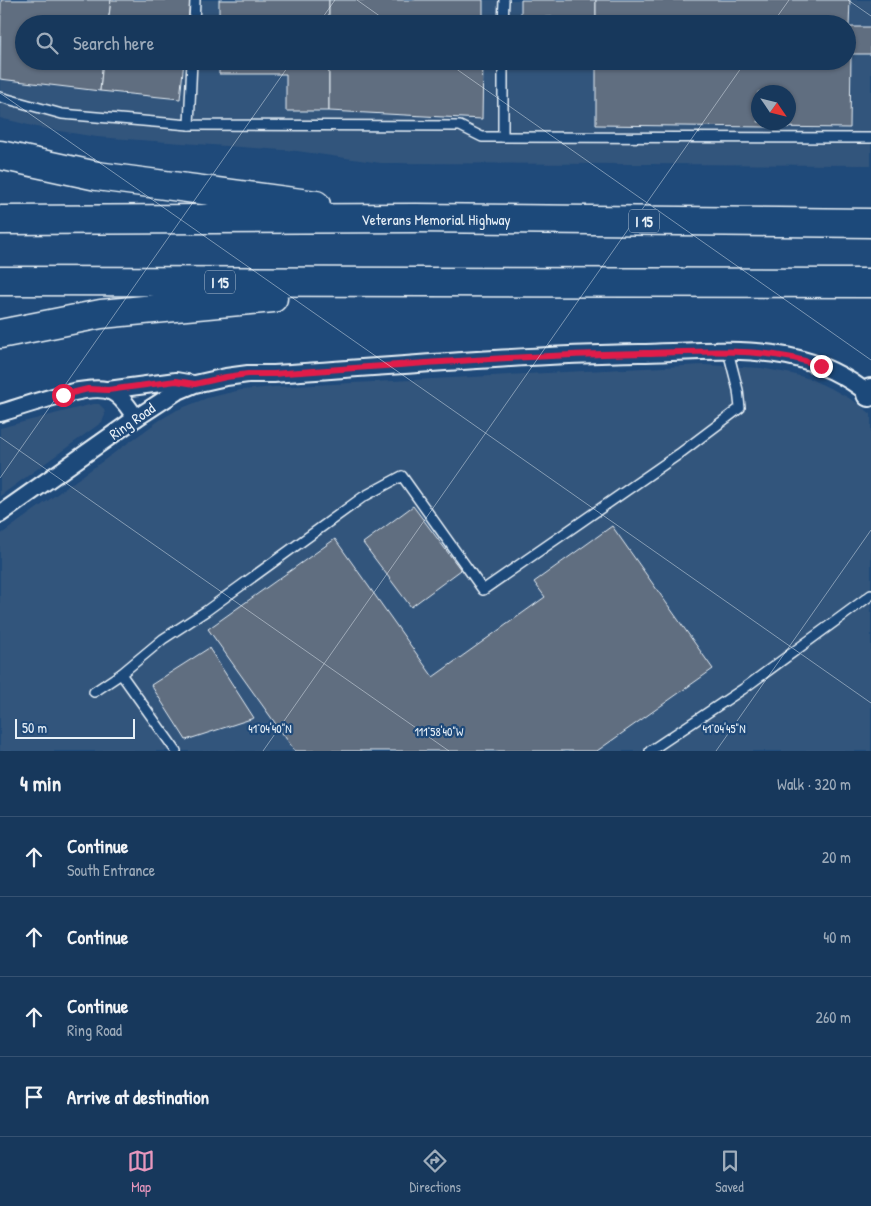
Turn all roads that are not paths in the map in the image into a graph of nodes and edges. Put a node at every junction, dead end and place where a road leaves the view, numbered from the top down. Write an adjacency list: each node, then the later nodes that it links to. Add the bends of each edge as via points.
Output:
1 (195, 0): 3 (lane)
2 (504, 0): 4 (lane)
3 (194, 15)
4 (504, 15)
5 (192, 70): 8 (lane)
6 (503, 70): 9 (lane)
7 (0, 97): 8 (lane, via 62,114)
8 (189, 125): 9 (lane, via 460,126 482,137)
9 (503, 137): 10 (lane)
10 (871, 138)
11 (0, 155): 12 (highway, via 97,176)
12 (416, 218): 13 (highway, Veterans Memorial Highway / I 15); 14 (highway, Veterans Memorial Highway / I 15)
13 (0, 220)
14 (871, 223)
15 (0, 281): 16 (highway, I 15)
16 (439, 283): 17 (highway, I 15); 18 (highway, via 101,314)
17 (871, 283)
18 (0, 334)
19 (728, 351): 20 (street, Ring Road, via 497,358 248,374); 22 (street, Ring Road, via 804,360 836,372); 27 (lane, via 740,408 483,590 402,476 363,498 164,639)
20 (195, 384): 21 (street, via 176,381); 24 (street, Ring Road, via 159,401)
21 (108, 390): 23 (street, via 83,390); 24 (street, via 121,398)
22 (870, 393)
23 (0, 413)
24 (136, 418): 25 (street, Ring Road)
25 (0, 514)
26 (871, 595): 30 (lane, via 743,690)
27 (121, 674): 28 (lane); 29 (lane)
28 (94, 692)
29 (176, 751)
30 (650, 751)

